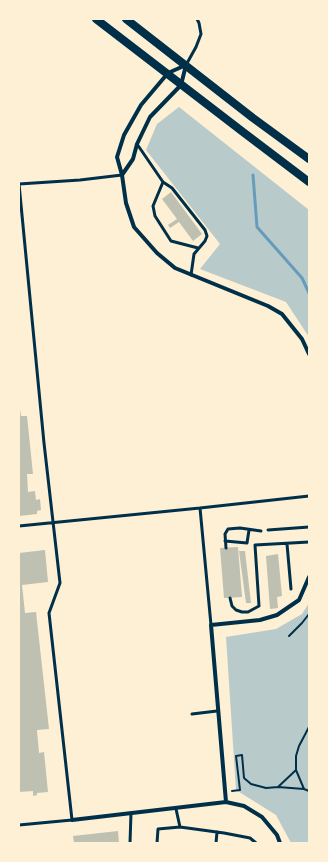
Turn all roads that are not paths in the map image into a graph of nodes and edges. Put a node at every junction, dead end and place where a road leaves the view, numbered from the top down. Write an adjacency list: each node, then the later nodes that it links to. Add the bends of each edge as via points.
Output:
1 (96, 19): 5 (main road)
2 (126, 19): 4 (main road)
3 (197, 19): 4 (lane, via 201,34)
4 (186, 65): 5 (street); 6 (street); 8 (main road)
5 (168, 73): 6 (main road); 9 (street, via 141,105 124,135 117,157)
6 (181, 85): 7 (street, via 150,117); 11 (main road)
7 (137, 144): 9 (street, via 133,159); 10 (lane)
8 (309, 159)
9 (122, 175): 12 (lane); 14 (street, via 126,203 134,226 157,253 175,268)
10 (164, 182): 13 (lane, via 172,188 205,230 207,236); 13 (lane, via 153,206 154,216 172,241)
11 (309, 182)
12 (19, 184): 18 (lane)
13 (198, 248): 14 (lane, via 194,254)
14 (190, 275): 15 (street, via 282,314 302,339)
15 (309, 354)
16 (309, 496): 17 (lane)
17 (200, 508): 18 (lane); 33 (lane)
18 (53, 522): 19 (lane); 39 (lane, via 60,583 49,612)
19 (19, 526)
20 (309, 527): 22 (lane)
21 (249, 530): 23 (lane); 24 (lane, via 228,529); 26 (lane)
22 (268, 530)
23 (261, 531)
24 (225, 541): 26 (lane); 29 (lane)
25 (309, 542): 27 (lane)
26 (247, 543): 28 (lane)
27 (287, 544): 28 (lane); 31 (lane)
28 (255, 545): 32 (lane, via 259,606 242,612 232,606)
29 (226, 548)
30 (309, 577): 33 (street, via 299,600 277,615 260,620)
31 (291, 589)
32 (230, 598)
33 (211, 625): 34 (street)
34 (217, 712): 35 (lane); 36 (street)
35 (192, 714)
36 (226, 802): 37 (street); 47 (street, via 244,806 262,817)
37 (176, 808): 38 (street); 41 (lane)
38 (131, 813): 39 (street); 43 (lane)
39 (72, 820): 40 (lane)
40 (19, 825)
41 (180, 828): 42 (lane); 44 (lane, via 158,829)
42 (216, 832): 45 (lane); 46 (lane, via 250,838)
43 (130, 843)
44 (158, 843)
45 (216, 843)
46 (256, 843)
47 (280, 843)

